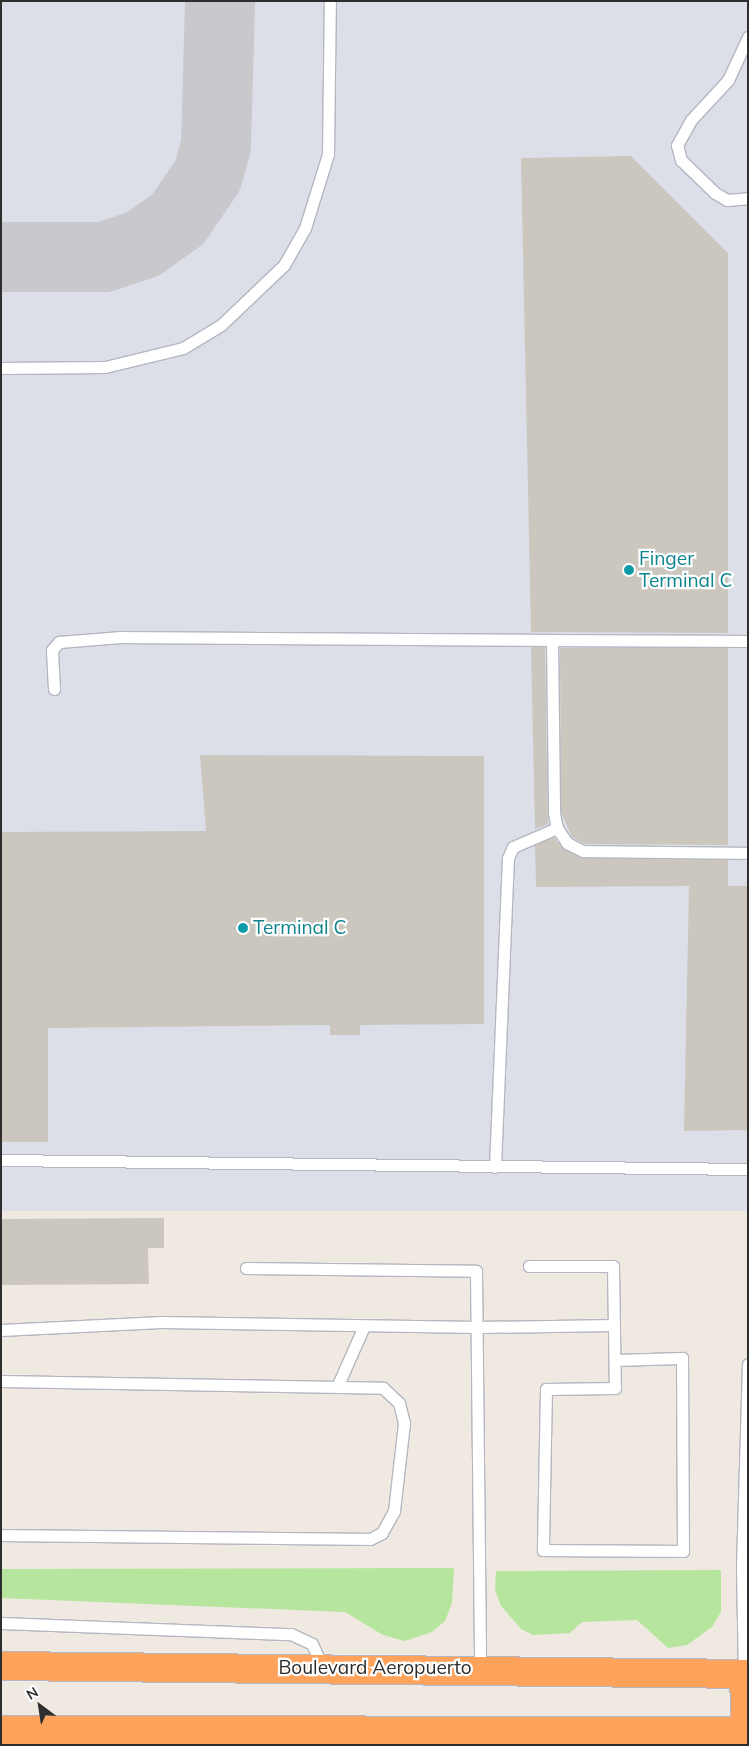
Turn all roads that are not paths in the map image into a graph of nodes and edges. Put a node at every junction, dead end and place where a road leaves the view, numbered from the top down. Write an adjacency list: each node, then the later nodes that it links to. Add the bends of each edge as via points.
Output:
1 (330, 1): 4 (lane, via 328,154 305,228 284,265 221,325 183,348 105,367)
2 (748, 37): 3 (lane, via 728,80 682,131 678,145 681,160 715,192 739,202)
3 (748, 198)
4 (1, 368)
5 (552, 640): 6 (lane); 7 (lane, via 121,637 59,642 52,650); 8 (lane)
6 (748, 640)
7 (54, 689)
8 (557, 828): 9 (lane, via 567,844 583,851); 11 (lane, via 514,847 508,858)
9 (748, 853)
10 (1, 1160): 11 (lane)
11 (495, 1167): 12 (lane)
12 (748, 1169)
13 (529, 1266): 15 (lane, via 613,1266)
14 (246, 1268): 17 (lane, via 476,1271)
15 (614, 1325): 17 (lane); 19 (lane)
16 (364, 1326): 17 (lane); 18 (lane, via 160,1322); 22 (lane)
17 (478, 1327): 29 (lane)
18 (1, 1330)
19 (615, 1360): 19 (lane, via 615,1388 546,1389 544,1550 683,1551 682,1358)
20 (748, 1364): 23 (lane)
21 (1, 1381): 22 (lane)
22 (337, 1387): 24 (lane, via 383,1388 393,1394 404,1412 394,1511 382,1533 370,1539)
23 (746, 1447): 25 (lane)
24 (1, 1536)
25 (745, 1567): 30 (lane)
26 (1, 1624): 28 (lane, via 291,1634 312,1644)
27 (1, 1666): 28 (highway, Boulevard Aeropuerto)
28 (323, 1668): 29 (highway, Boulevard Aeropuerto)
29 (480, 1668): 30 (highway, Boulevard Aeropuerto)
30 (746, 1674): 32 (highway)
31 (1, 1730): 33 (highway)
32 (746, 1735): 34 (highway)
33 (252, 1738): 34 (highway)
34 (345, 1739)

